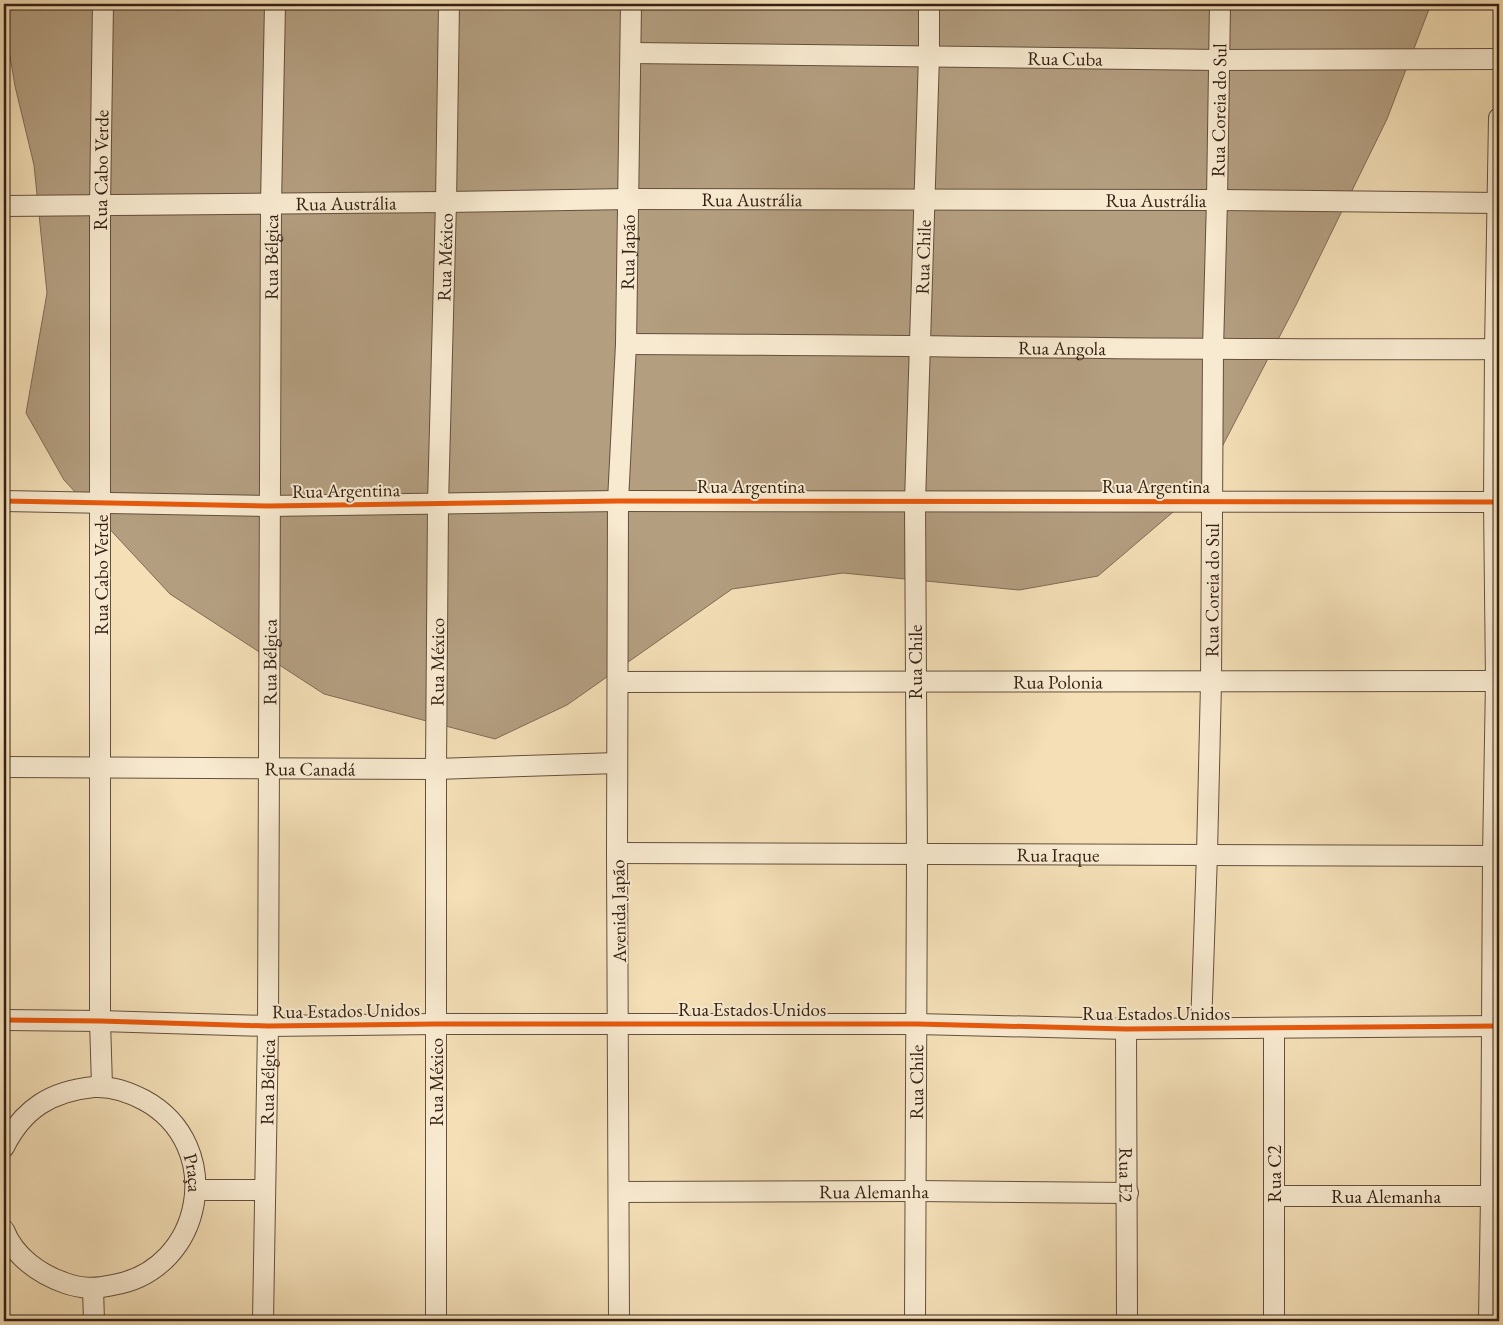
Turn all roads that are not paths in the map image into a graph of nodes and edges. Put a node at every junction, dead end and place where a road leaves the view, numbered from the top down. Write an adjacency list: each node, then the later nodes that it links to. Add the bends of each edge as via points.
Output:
1 (103, 4): 19 (street, Rua Cabo Verde)
2 (275, 4): 17 (street, Rua Bélgica)
3 (449, 4): 15 (street, Rua México)
4 (631, 4): 7 (street, Rua Japão)
5 (929, 4): 8 (street, Rua Chile)
6 (1220, 4): 10 (street, Rua Coreia do Sul)
7 (631, 53): 8 (street, Rua Cuba); 12 (street, Rua Japão)
8 (928, 56): 10 (street, Rua Cuba); 13 (street, Rua Chile)
9 (1499, 59): 10 (street, Rua Cuba)
10 (1220, 60): 14 (street, Rua Coreia do Sul)
11 (1499, 118): 16 (street)
12 (629, 199): 13 (street, Rua Austrália); 15 (street, Rua Austrália); 20 (street, Rua Japão)
13 (925, 200): 14 (street, Rua Austrália); 21 (street, Rua Chile)
14 (1217, 200): 16 (street, Rua Austrália); 22 (street, Rua Coreia do Sul)
15 (446, 202): 17 (street, Rua Austrália); 29 (street, Rua México)
16 (1498, 203): 23 (street)
17 (271, 204): 19 (street, Rua Austrália); 31 (street, Rua Bélgica)
18 (4, 206): 19 (street, Rua Austrália)
19 (100, 206): 30 (street, Rua Cabo Verde)
20 (626, 344): 21 (street, Rua Angola); 25 (street, Rua Japão)
21 (919, 345): 22 (street, Rua Angola); 27 (street, Rua Chile)
22 (1213, 349): 23 (street, Rua Angola); 26 (street, Rua Coreia do Sul)
23 (1497, 349): 28 (street)
24 (4, 501): 30 (street, Rua Argentina)
25 (618, 501): 27 (street, Rua Argentina); 29 (street, Rua Argentina); 33 (street, Avenida Japão)
26 (1211, 501): 27 (street, Rua Argentina); 28 (street, Rua Argentina); 34 (street, Rua Coreia do Sul)
27 (916, 502): 32 (street, Rua Chile)
28 (1497, 502): 35 (street)
29 (438, 503): 31 (street, Rua Argentina); 40 (street, Rua México)
30 (101, 504): 31 (street, Rua Argentina); 38 (street, Rua Cabo Verde)
31 (269, 506): 39 (street, Rua Bélgica)
32 (915, 681): 33 (street, Rua Polonia); 34 (street, Rua Polonia); 43 (street, Rua Chile)
33 (618, 682): 36 (street, Avenida Japão)
34 (1211, 682): 35 (street, Rua Polonia); 42 (street, Rua Coreia do Sul)
35 (1498, 682): 44 (street)
36 (617, 763): 40 (street, Rua Canadá); 41 (street, Avenida Japão)
37 (4, 766): 38 (street, Rua Canadá)
38 (101, 767): 39 (street, Rua Canadá); 46 (street, Rua Cabo Verde)
39 (268, 768): 40 (street, Rua Canadá); 50 (street, Rua Bélgica)
40 (436, 769): 47 (street, Rua México)
41 (617, 853): 43 (street, Rua Iraque); 48 (street, Avenida Japão)
42 (1207, 854): 43 (street, Rua Iraque); 44 (street, Rua Iraque); 52 (street, Rua Coreia do Sul)
43 (917, 855): 49 (street, Rua Chile)
44 (1496, 856): 51 (street)
45 (4, 1020): 46 (street, Rua Estados Unidos)
46 (100, 1021): 50 (street, Rua Estados Unidos); 55 (street, Rua Cabo Verde)
47 (436, 1024): 48 (street, Rua Estados Unidos); 50 (street, Rua Estados Unidos); 68 (street, Rua México)
48 (619, 1024): 49 (street, Rua Estados Unidos); 60 (street, Avenida Japão)
49 (917, 1024): 54 (street, Rua Estados Unidos); 59 (street, Rua Chile)
50 (268, 1026): 58 (street, Rua Bélgica)
51 (1495, 1026): 53 (street, Rua Estados Unidos); 63 (street)
52 (1200, 1028): 53 (street, Rua Estados Unidos); 54 (street, Rua Estados Unidos)
53 (1274, 1028): 62 (street, Rua C2)
54 (1126, 1029): 61 (street, Rua E2)
55 (102, 1086): 56 (street, Praça, via 55,1095 32,1109 13,1128); 57 (street, Praça, via 132,1094 154,1106 172,1122 186,1143 194,1166)
56 (4, 1147)
57 (196, 1190): 58 (street); 65 (street, Praça, via 193,1214 184,1237 169,1256 150,1272 128,1283)
58 (265, 1190): 67 (street, Rua Bélgica)
59 (915, 1191): 60 (street, Rua Alemanha); 61 (street, Rua Alemanha); 70 (street, Rua Chile)
60 (619, 1192): 69 (street, Avenida Japão)
61 (1128, 1193): 71 (street, Rua E2)
62 (1274, 1196): 63 (street, Rua Alemanha); 72 (street, Rua C2)
63 (1495, 1196): 73 (street)
64 (4, 1230): 65 (street, Praça, via 24,1260 48,1277 75,1287)
65 (93, 1289): 66 (street)
66 (94, 1321)
67 (263, 1321)
68 (436, 1321)
69 (620, 1321)
70 (915, 1321)
71 (1127, 1321)
72 (1274, 1321)
73 (1489, 1321)

